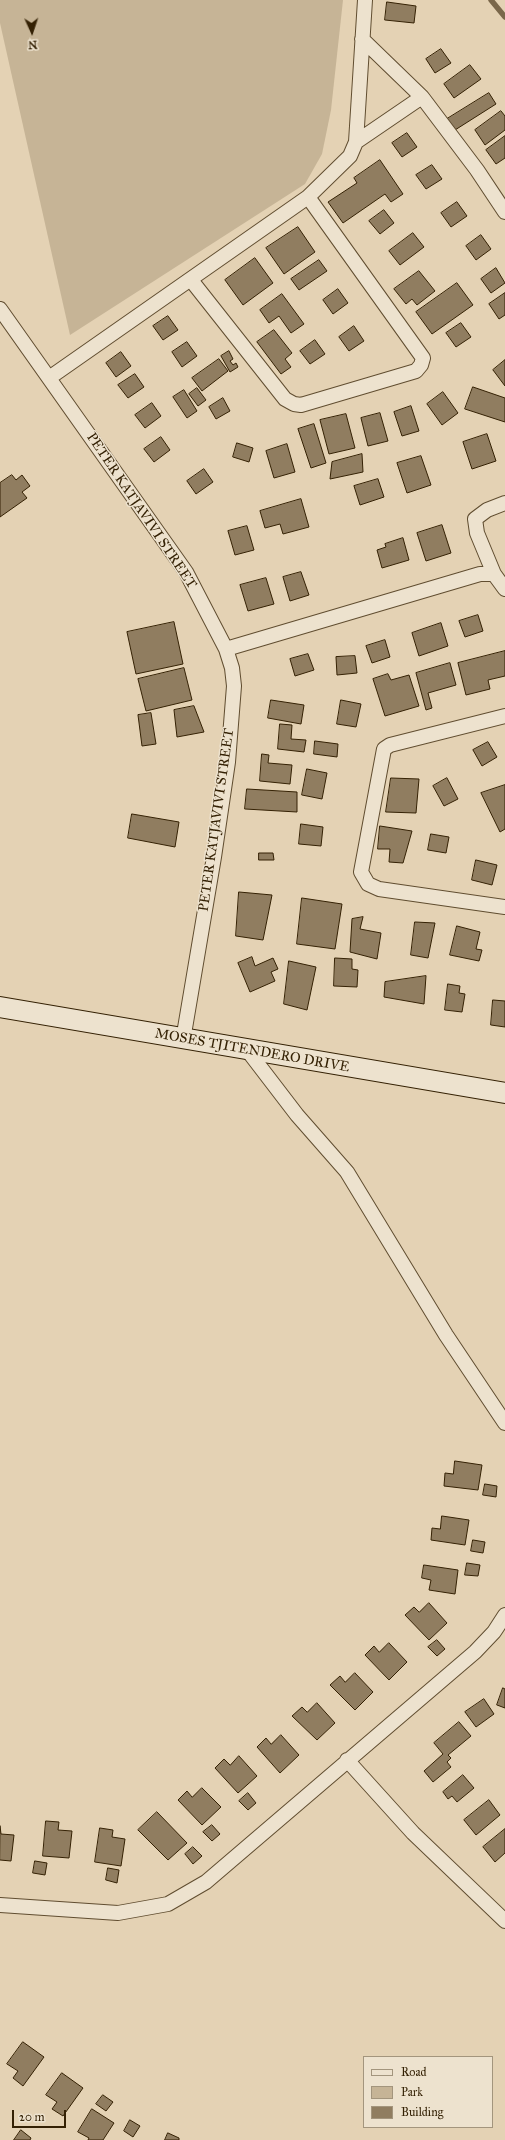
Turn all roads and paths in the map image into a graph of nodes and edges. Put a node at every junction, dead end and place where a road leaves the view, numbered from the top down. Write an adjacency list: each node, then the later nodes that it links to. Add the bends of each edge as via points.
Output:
1 (365, 0): 2 (street)
2 (362, 39): 3 (street); 4 (street)
3 (422, 97): 4 (street); 6 (street)
4 (356, 142): 5 (street, via 350,156)
5 (308, 197): 7 (street); 7 (street, via 423,358 416,370 301,405 294,404 285,399)
6 (505, 212)
7 (192, 280): 9 (street)
8 (0, 309): 9 (street, PETER KATJAVIVI STREET)
9 (49, 378): 13 (street, PETER KATJAVIVI STREET, via 186,572)
10 (505, 503): 11 (street, via 487,510 475,519 477,533)
11 (494, 574): 12 (street); 13 (street, via 480,574)
12 (505, 589)
13 (226, 649): 17 (street, PETER KATJAVIVI STREET, via 234,686 228,762)
14 (505, 716): 15 (street, via 390,745 384,749 361,872 368,884 379,889)
15 (505, 907)
16 (0, 1007): 17 (street, MOSES TJITENDERO DRIVE)
17 (183, 1040): 18 (street, MOSES TJITENDERO DRIVE)
18 (248, 1051): 19 (street, MOSES TJITENDERO DRIVE); 20 (street, via 297,1115 347,1172 446,1335)
19 (505, 1093)
20 (505, 1423)
21 (505, 1615): 22 (street, via 494,1632 475,1652)
22 (347, 1760): 23 (street, via 206,1882 168,1904 118,1913); 24 (street, via 413,1833)
23 (0, 1905)
24 (505, 1922)

